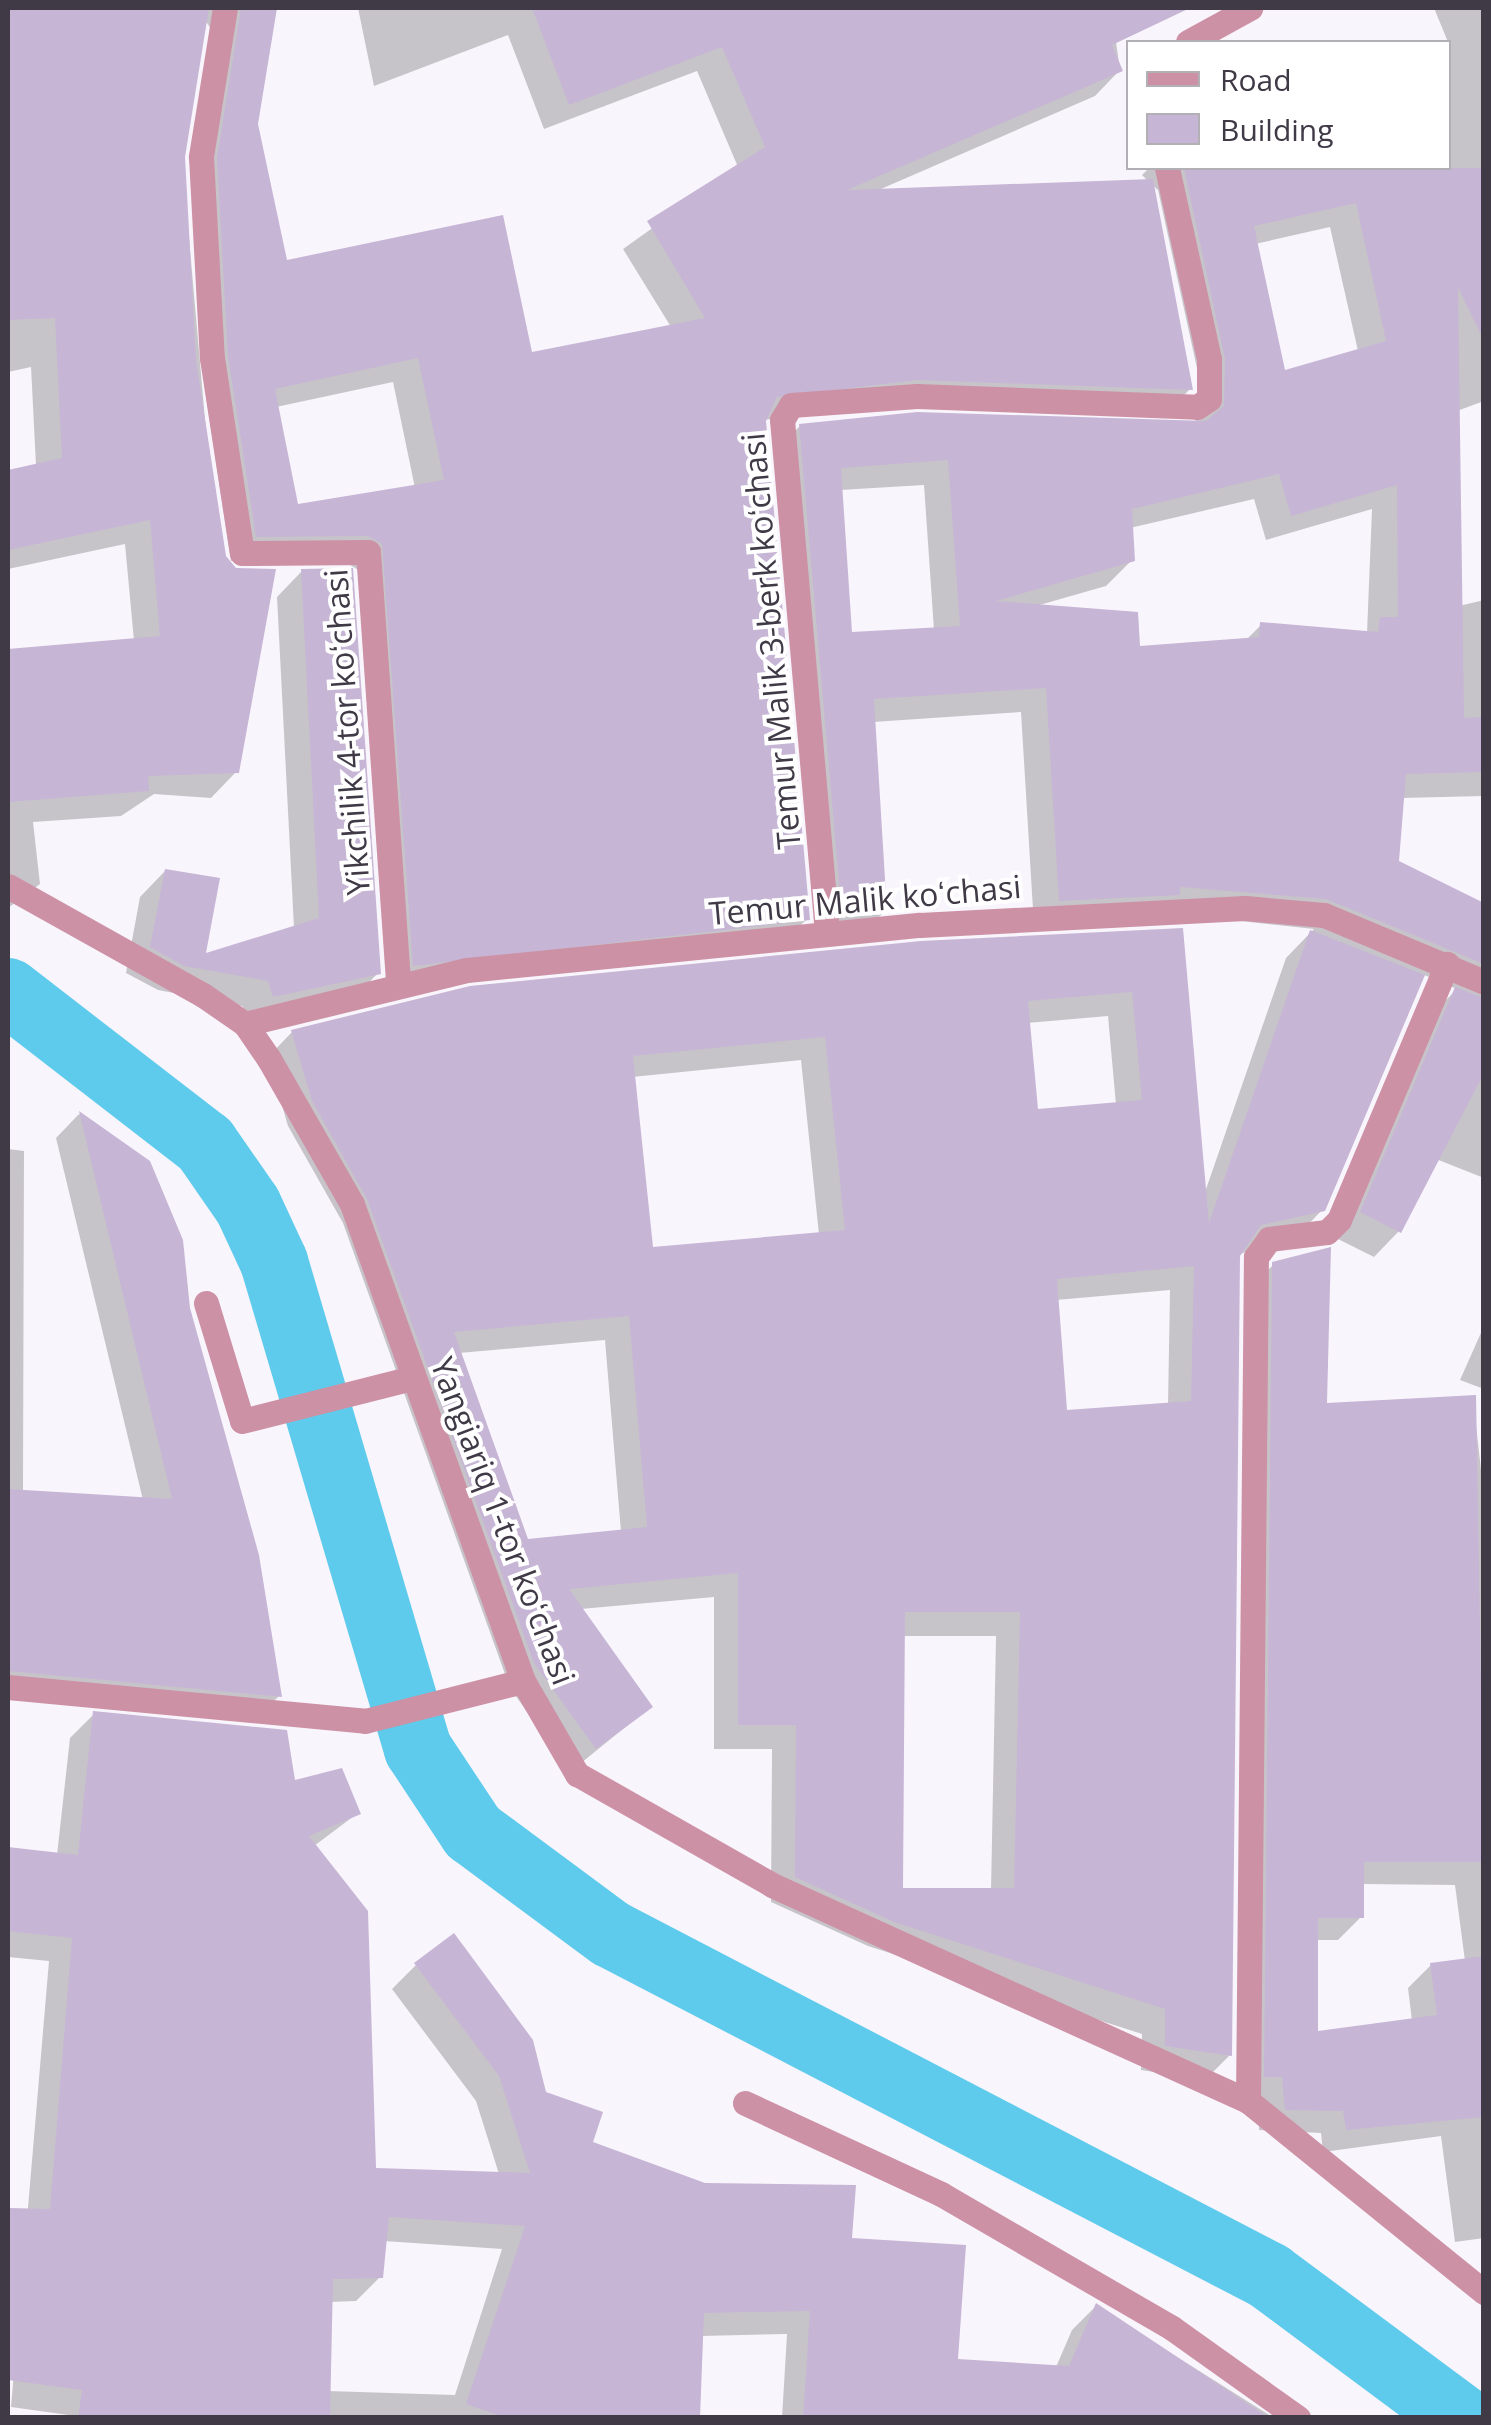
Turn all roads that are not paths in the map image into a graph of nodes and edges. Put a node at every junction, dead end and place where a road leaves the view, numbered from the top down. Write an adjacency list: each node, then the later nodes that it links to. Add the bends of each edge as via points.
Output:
1 (225, 8): 9 (street, Yikchilik 4-tor koʻchasi, via 202,157 212,358 242,553 368,552)
2 (1250, 8): 3 (street)
3 (1192, 40)
4 (1167, 170): 6 (street, Temur Malik 3-berk koʻchasi, via 1209,360 1209,399 1197,407 918,396 791,405 782,420)
5 (9, 889): 10 (street, Yangiariq 1-tor koʻchasi)
6 (827, 933): 7 (street, Temur Malik koʻchasi, via 1245,908 1324,915); 9 (street, Temur Malik koʻchasi)
7 (1447, 964): 8 (street, Temur Malik koʻchasi); 15 (street, via 1339,1220 1327,1232 1268,1239 1256,1257)
8 (1484, 982)
9 (398, 984): 10 (street, Temur Malik koʻchasi)
10 (245, 1024): 12 (street, Yangiariq 1-tor koʻchasi, via 352,1204)
11 (206, 1303): 12 (street, via 235,1414 248,1421)
12 (412, 1378): 13 (street, Yangiariq 1-tor koʻchasi)
13 (523, 1682): 14 (street, via 365,1721); 15 (street, Yangiariq 1-tor koʻchasi, via 577,1774 627,1810)
14 (8, 1687)
15 (1248, 2101): 17 (street, Yangiariq 1-tor koʻchasi)
16 (744, 2104): 18 (street, via 941,2194 1172,2328)
17 (1484, 2292)
18 (1298, 2418)

